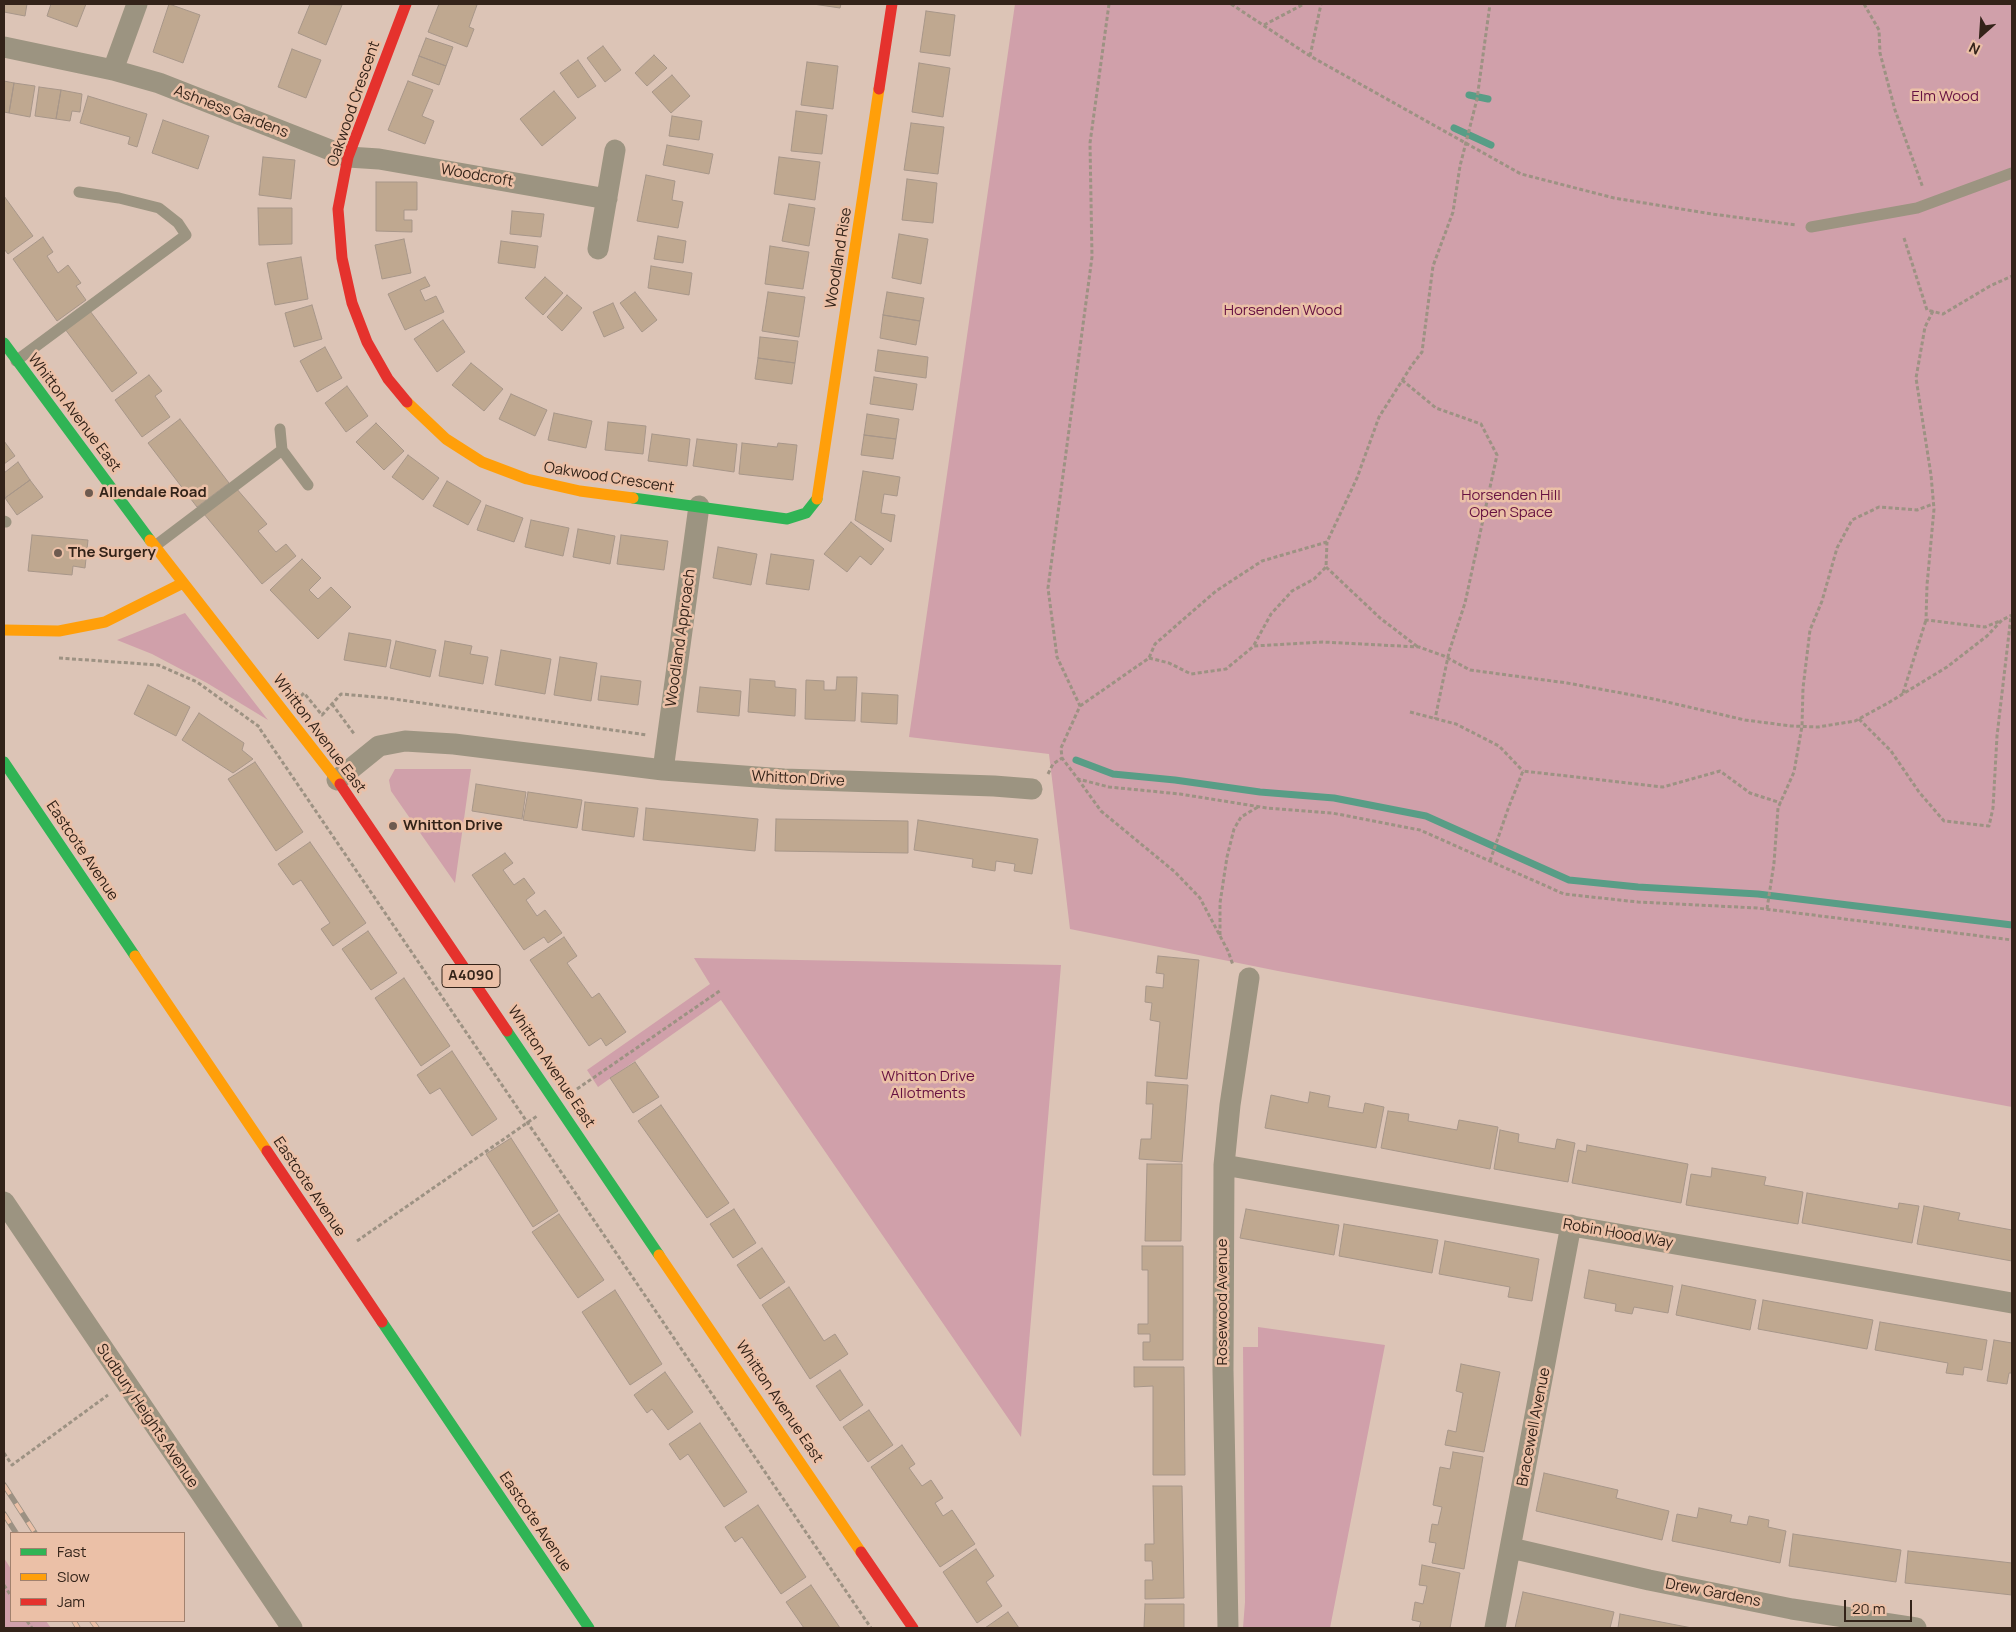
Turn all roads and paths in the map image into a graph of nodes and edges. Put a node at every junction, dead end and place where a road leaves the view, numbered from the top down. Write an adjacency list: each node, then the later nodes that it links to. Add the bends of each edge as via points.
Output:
1 (137, 4): 13 (street)
2 (406, 4): 16 (street, Oakwood Crescent)
3 (892, 4): 34 (street, Woodland Rise, via 818,497)
4 (1109, 4): 51 (path, via 1090,143 1092,257 1048,588 1057,657)
5 (1231, 4): 10 (path)
6 (1304, 4): 10 (path)
7 (1321, 4): 12 (path)
8 (1490, 4): 14 (path, via 1477,96)
9 (1864, 4): 18 (path, via 1878,30 1880,53 1895,110)
10 (1264, 26): 12 (path)
11 (4, 47): 13 (street, Ashness Gardens)
12 (1310, 56): 14 (path)
13 (113, 70): 16 (street, Ashness Gardens, via 158,83)
14 (1465, 143): 21 (path, via 1521,174 1614,198); 28 (path, via 1453,212 1433,266 1422,352)
15 (615, 150): 20 (street)
16 (348, 157): 20 (street, Woodcroft, via 379,159); 33 (street, Oakwood Crescent, via 338,209 342,258 352,302 367,342 388,379 414,410 446,439 475,457 527,479 580,491)
17 (2012, 174): 21 (lane, via 1918,208)
18 (1923, 189)
19 (79, 192): 27 (lane, via 159,208 186,235)
20 (607, 199): 23 (street)
21 (1811, 227)
22 (1904, 238): 25 (path, via 1927,310)
23 (598, 249)
24 (2012, 276): 25 (path, via 1943,314)
25 (1933, 311): 32 (path, via 1925,326 1916,378)
26 (5, 348): 27 (street, Whitton Avenue East / A4090)
27 (16, 361): 36 (street, Whitton Avenue East / A4090)
28 (1402, 380): 35 (path, via 1379,418 1357,478); 47 (path, via 1436,408 1481,424 1497,455 1465,603)
29 (280, 430): 30 (lane)
30 (282, 450): 31 (lane); 36 (lane)
31 (308, 485)
32 (1933, 504): 40 (path); 56 (path, via 1917,510 1879,507 1852,520 1837,548 1810,630)
33 (699, 506): 34 (street, Oakwood Crescent, via 787,519); 59 (street, Woodland Approach)
34 (806, 513)
35 (1327, 542): 37 (path); 46 (path, via 1262,561 1216,590 1155,644)
36 (155, 546): 38 (street, Whitton Avenue East / A4090)
37 (1326, 567): 43 (path, via 1314,579 1292,591 1271,614); 44 (path, via 1380,618)
38 (183, 583): 42 (street, via 105,622 59,631); 66 (street, Whitton Avenue East / A4090)
39 (2012, 615): 41 (path); 54 (path, via 1989,826 1944,822 1891,752)
40 (1926, 620): 41 (path, via 1985,627); 48 (path)
41 (2002, 620): 48 (path, via 1987,636 1947,666)
42 (4, 630)
43 (1254, 646): 44 (path, via 1323,642); 46 (path, via 1226,670 1192,674)
44 (1419, 647): 47 (path)
45 (57, 658): 57 (path, via 158,665 197,682)
46 (1148, 658): 51 (path)
47 (1448, 658): 53 (path); 56 (path, via 1470,670 1567,682 1745,720)
48 (1903, 694): 54 (path)
49 (299, 697): 50 (path, via 304,693 322,715)
50 (332, 704): 58 (path); 59 (path, via 341,694 387,698)
51 (1080, 706): 60 (path, via 1061,748)
52 (1410, 712): 53 (path)
53 (1435, 719): 63 (path, via 1456,724 1499,746)
54 (1859, 719): 56 (path, via 1818,727)
55 (264, 726): 57 (path)
56 (1802, 726): 68 (path, via 1794,772)
57 (260, 729): 77 (path)
58 (354, 735)
59 (668, 738): 62 (street, Woodland Approach)
60 (1062, 758): 64 (path); 65 (path)
61 (4, 762): 81 (street, Eastcote Avenue)
62 (663, 770): 66 (street, Whitton Drive, via 405,741 379,746); 67 (street, Whitton Drive)
63 (1523, 771): 68 (path, via 1663,788 1720,771 1750,793); 70 (path)
64 (1048, 774)
65 (1078, 779): 69 (path, via 1109,787 1180,794); 72 (path, via 1101,811 1175,872 1200,898)
66 (337, 780): 76 (street, Whitton Avenue East / A4090)
67 (1032, 790)
68 (1780, 804): 71 (path)
69 (1258, 807): 70 (path, via 1332,813 1420,830); 72 (path, via 1241,817 1234,829 1220,904)
70 (1491, 859): 71 (path, via 1564,894 1638,902)
71 (1768, 908): 73 (path)
72 (1220, 935): 74 (path, via 1237,975)
73 (2012, 940)
74 (1249, 978): 78 (street, Rosewood Avenue)
75 (721, 990): 76 (path)
76 (557, 1102): 77 (path); 89 (street, Whitton Avenue East / A4090)
77 (528, 1122): 81 (path); 88 (path)
78 (1224, 1165): 80 (street, Robin Hood Way); 90 (street, Rosewood Avenue, via 1223,1352)
79 (4, 1202): 83 (street, Sudbury Heights Avenue)
80 (1571, 1225): 82 (street, Robin Hood Way); 85 (street, Bracewell Avenue)
81 (337, 1255): 87 (street, Eastcote Avenue)
82 (2012, 1303)
83 (125, 1383): 84 (path, via 12,1465); 86 (street, Sudbury Heights Avenue)
84 (4, 1453)
85 (1511, 1548): 91 (street, Bracewell Avenue); 92 (street, Drew Gardens, via 1782,1607)
86 (292, 1628)
87 (589, 1628)
88 (871, 1628)
89 (913, 1628)
90 (1228, 1628)
91 (1495, 1628)
92 (1916, 1628)

